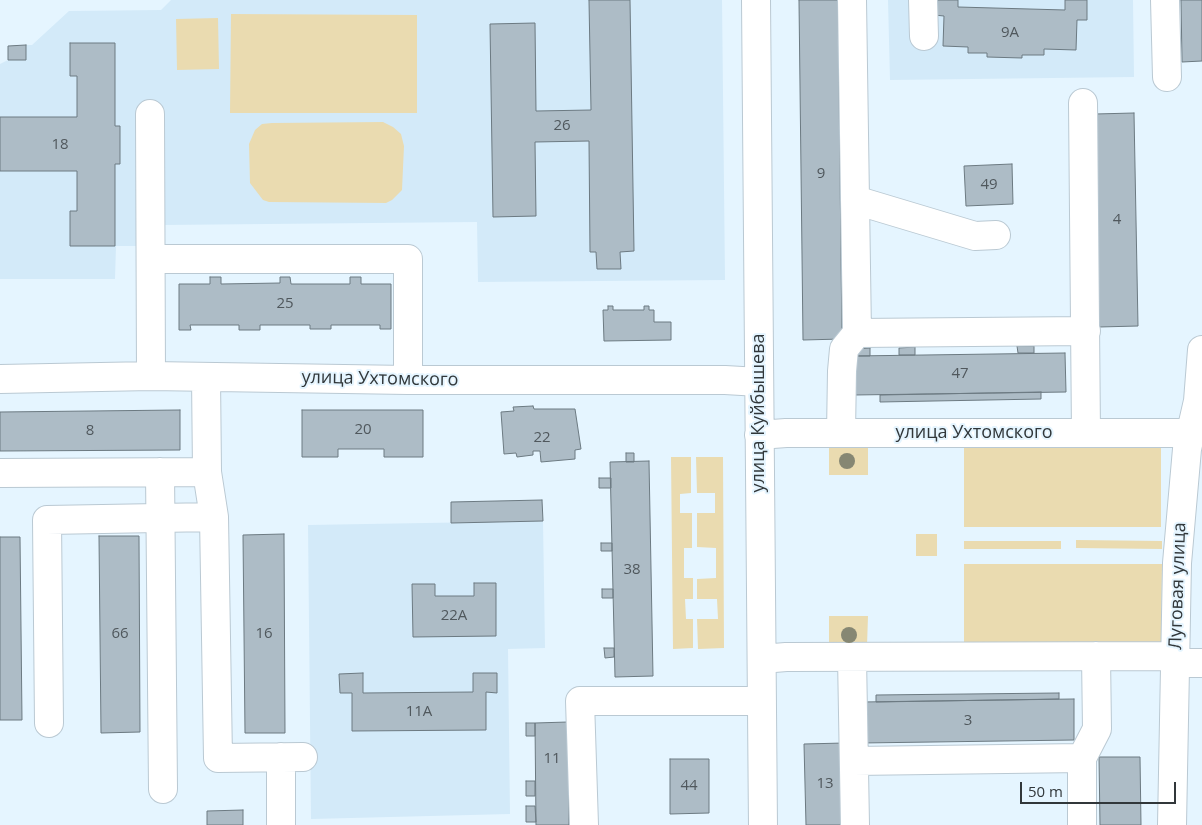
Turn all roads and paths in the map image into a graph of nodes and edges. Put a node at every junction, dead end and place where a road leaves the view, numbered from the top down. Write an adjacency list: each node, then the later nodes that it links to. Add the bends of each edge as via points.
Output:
1 (756, 0): 19 (street, улица Куйбышева)
2 (852, 0): 9 (street)
3 (923, 0): 5 (street)
4 (1166, 0): 6 (street)
5 (924, 36)
6 (1167, 77)
7 (1083, 103): 12 (street)
8 (150, 114): 11 (street)
9 (855, 200): 10 (street, via 975,236); 13 (street)
10 (996, 235)
11 (151, 259): 15 (street); 18 (street, via 408,259)
12 (1086, 331): 13 (street); 22 (street)
13 (857, 333): 21 (street, via 844,349)
14 (1202, 350): 20 (street, Луговая улица)
15 (151, 376): 16 (street, улица Ухтомского); 17 (street, улица Ухтомского)
16 (206, 377): 18 (street, улица Ухтомского); 25 (street)
17 (0, 379)
18 (408, 380): 19 (street, улица Ухтомского)
19 (759, 382): 23 (street, улица Куйбышева)
20 (1195, 423): 22 (street, улица Ухтомского); 32 (street, Луговая улица, via 1177,563)
21 (841, 433): 22 (street, улица Ухтомского); 23 (street, улица Ухтомского)
22 (1086, 433)
23 (760, 435): 31 (street, улица Куйбышева)
24 (160, 472): 25 (street); 26 (street); 28 (street)
25 (207, 472): 27 (street)
26 (0, 474)
27 (214, 517): 28 (street); 39 (street, via 218,758 292,757)
28 (160, 519): 35 (street, via 47,520); 38 (street)
29 (1096, 656): 30 (street); 32 (street); 36 (street, via 1097,729)
30 (852, 657): 31 (street); 37 (street)
31 (762, 659): 34 (street, улица Куйбышева)
32 (1175, 660): 33 (street); 44 (street, Луговая улица)
33 (1202, 663)
34 (762, 701): 40 (street, via 580,700); 41 (street, улица Куйбышева)
35 (49, 723)
36 (1082, 758): 37 (street); 43 (street)
37 (854, 761): 42 (street)
38 (163, 789)
39 (281, 825)
40 (584, 825)
41 (764, 825)
42 (855, 825)
43 (1082, 825)
44 (1172, 825)

